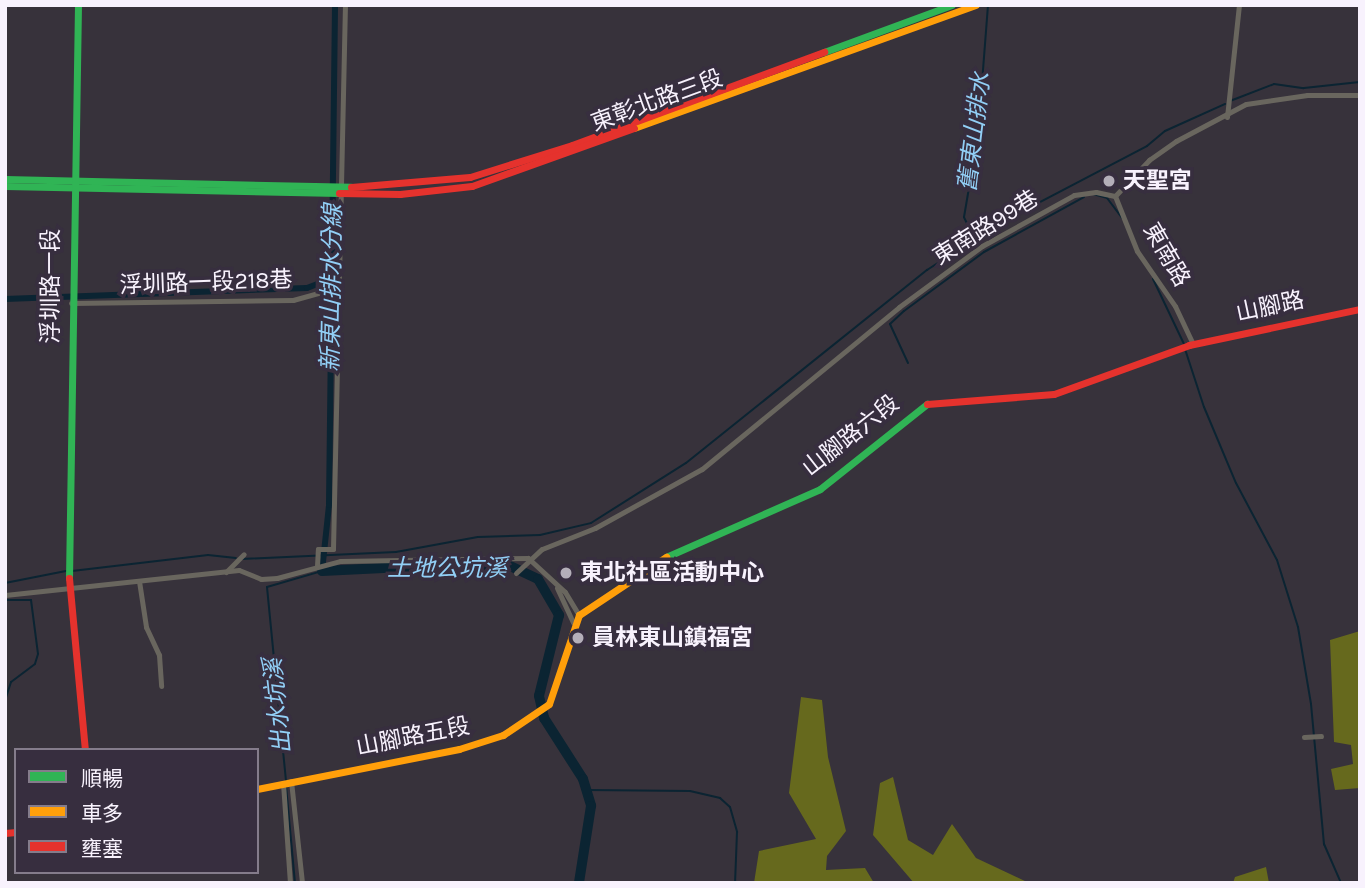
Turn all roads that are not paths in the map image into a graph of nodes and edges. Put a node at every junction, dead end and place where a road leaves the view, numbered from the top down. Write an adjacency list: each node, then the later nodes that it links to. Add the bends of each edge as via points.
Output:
1 (78, 5): 9 (street, 浮圳路一段)
2 (345, 5): 11 (street)
3 (952, 5): 11 (street, 東彰北路三段, via 523,162 470,177)
4 (975, 5): 11 (street, 東彰北路三段, via 472,186 400,194)
5 (1239, 5): 7 (street)
6 (1360, 95): 7 (street, via 1307,95 1246,104)
7 (1227, 117): 12 (street, via 1158,153)
8 (5, 179): 9 (street)
9 (72, 185): 10 (street); 11 (street); 14 (street, 浮圳路一段)
10 (5, 186)
11 (343, 190): 13 (street)
12 (1115, 196): 16 (street, 東南路, via 1137,251 1175,306); 19 (street, 東南路99巷, via 1096,192 1074,195 956,263 702,469 595,528)
13 (340, 287): 14 (street, 浮圳路一段218巷, via 293,300); 20 (street, via 333,549 318,549)
14 (71, 303): 25 (street, 浮圳路一段)
15 (1360, 309): 16 (street, 山腳路)
16 (1191, 345): 17 (street, 山腳路)
17 (1178, 349): 27 (street, 山腳路六段, via 1049,395 924,404 820,489 675,551)
18 (244, 554): 21 (street)
19 (528, 558): 20 (street, via 340,561); 22 (street); 24 (street)
20 (317, 566): 21 (street, via 261,579 239,570)
21 (226, 572): 23 (street)
22 (516, 573)
23 (138, 581): 25 (street); 29 (street, via 146,627 159,655)
24 (556, 585): 27 (street); 28 (street)
25 (69, 588): 26 (street); 33 (street, 浮圳路一段)
26 (5, 596)
27 (579, 615): 28 (street, 山腳路六段)
28 (573, 622): 30 (street, 山腳路六段)
29 (161, 686)
30 (549, 704): 34 (street, 山腳路五段, via 491,741)
31 (1321, 736): 32 (street)
32 (1304, 737)
33 (85, 748)
34 (287, 782): 35 (street, 山腳路五段); 36 (street); 37 (street)
35 (259, 789)
36 (290, 883)
37 (302, 883)

